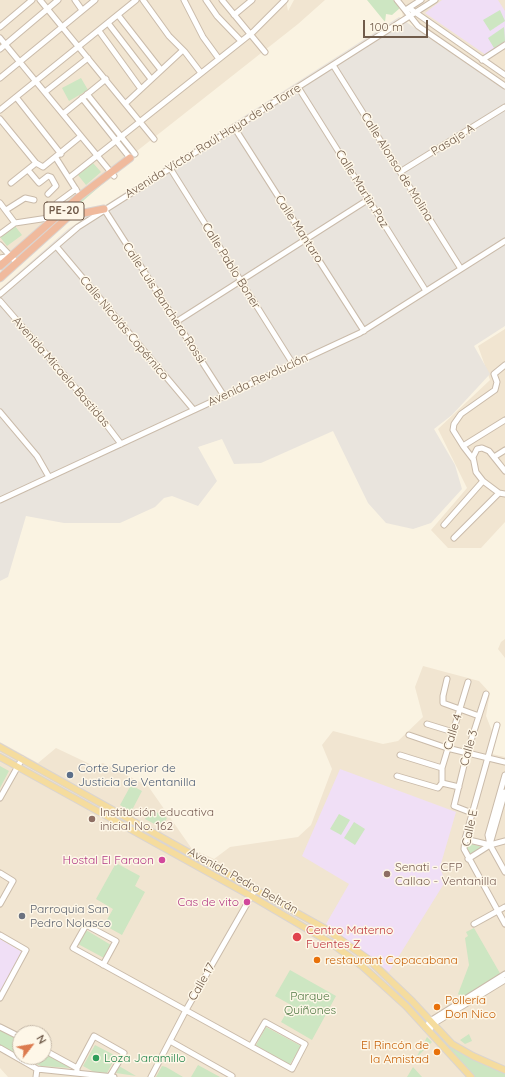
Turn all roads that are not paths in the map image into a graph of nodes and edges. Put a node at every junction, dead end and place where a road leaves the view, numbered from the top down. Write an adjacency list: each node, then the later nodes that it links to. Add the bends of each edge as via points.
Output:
1 (32, 0): 23 (street)
2 (40, 0): 16 (street)
3 (58, 0): 16 (street)
4 (75, 0): 18 (street)
5 (136, 0): 19 (street)
6 (143, 0): 33 (street, via 168,36)
7 (184, 0): 36 (street)
8 (206, 0): 28 (street, via 217,16)
9 (252, 0): 20 (street)
10 (285, 0): 26 (street)
11 (397, 0): 17 (street)
12 (421, 0): 17 (street)
13 (435, 0): 21 (street, Avenida Víctor Raúl Haya de la Torre)
14 (94, 1): 18 (street)
15 (225, 1): 20 (street)
16 (47, 9): 24 (street); 29 (street)
17 (407, 9): 21 (street)
18 (82, 10): 24 (street)
19 (118, 15): 22 (street); 40 (street)
20 (234, 15): 26 (street)
21 (413, 15): 37 (street); 39 (street, Avenida Víctor Raúl Haya de la Torre); 47 (street, via 418,26)
22 (108, 23): 25 (street); 45 (street)
23 (0, 27)
24 (63, 27): 31 (street); 38 (street)
25 (98, 31): 31 (street); 49 (street)
26 (250, 34): 28 (street); 34 (street)
27 (0, 38): 29 (street)
28 (241, 41): 36 (street)
29 (5, 44): 32 (street); 38 (street)
30 (505, 45): 37 (street)
31 (79, 47): 35 (street); 46 (street)
32 (0, 49)
33 (183, 50): 40 (street); 41 (street)
34 (265, 52)
35 (88, 58): 44 (street); 50 (street)
36 (219, 59): 41 (street)
37 (482, 60): 42 (street)
38 (19, 61): 43 (street); 46 (street)
39 (333, 65): 48 (street, Avenida Víctor Raúl Haya de la Torre); 72 (street, Calle Alonso de Molina)
40 (161, 70): 45 (street)
41 (201, 73): 59 (street)
42 (505, 75)
43 (0, 78)
44 (106, 79): 51 (street); 54 (street)
45 (151, 79): 49 (street)
46 (35, 80): 50 (street); 52 (street)
47 (505, 86)
48 (298, 87): 60 (street, Avenida Víctor Raúl Haya de la Torre); 79 (street, Calle Martin Paz)
49 (141, 89): 54 (street)
50 (45, 92): 57 (street)
51 (87, 94): 53 (street); 62 (street)
52 (16, 97): 56 (street); 65 (street)
53 (82, 98): 57 (street); 64 (street)
54 (126, 103): 59 (street)
55 (505, 107): 72 (street, Pasaje A)
56 (0, 110)
57 (63, 114): 61 (street)
58 (0, 119): 69 (street)
59 (140, 121): 62 (street); 63 (street)
60 (234, 127): 70 (street, Avenida Víctor Raúl Haya de la Torre); 86 (street, Calle Mantaro)
61 (81, 136): 65 (street); 66 (street)
62 (121, 136): 64 (street); 67 (street)
63 (154, 139)
64 (116, 140): 66 (street); 67 (street)
65 (61, 154): 68 (street)
66 (97, 156): 73 (street); 74 (street)
67 (132, 156): 73 (highway, PE-20)
68 (56, 158): 69 (street, via 43,167); 74 (street)
69 (36, 163): 71 (street)
70 (170, 168): 82 (street, Avenida Víctor Raúl Haya de la Torre); 97 (street, Calle Pablo Boner)
71 (28, 170): 75 (street); 77 (street, via 39,183 48,176 51,177 56,186)
72 (400, 172): 95 (street, Calle Alonso de Molina)
73 (113, 174): 78 (highway, PE-20)
74 (69, 178): 76 (street)
75 (11, 183)
76 (76, 189): 78 (street); 84 (street, via 57,204 54,213 48,218)
77 (48, 194)
78 (80, 196): 89 (highway, PE-20)
79 (369, 199): 86 (street); 98 (street, Calle Martin Paz)
80 (34, 200): 83 (street, via 25,198)
81 (0, 203): 83 (street)
82 (104, 209): 90 (street, Avenida Víctor Raúl Haya de la Torre); 91 (highway, PE-20, via 69,216); 101 (street, Calle Luis Banchero Rossi)
83 (6, 210): 84 (street)
84 (16, 222): 85 (street)
85 (0, 234)
86 (305, 239): 97 (street); 102 (street, Calle Mantaro)
87 (505, 241): 95 (street, Avenida Revolución)
88 (0, 245): 92 (street)
89 (23, 246): 91 (highway, via 24,251); 92 (highway, PE-20)
90 (56, 246): 99 (street, Avenida Víctor Raúl Haya de la Torre); 106 (street, Calle Nicolás Copérnico)
91 (28, 252): 93 (highway, PE-20)
92 (4, 260): 93 (street); 94 (highway)
93 (17, 263): 94 (highway, PE-20)
94 (11, 268): 96 (highway, PE-20)
95 (461, 269): 98 (street, Avenida Revolución)
96 (0, 278)
97 (240, 280): 101 (street); 103 (street, Calle Pablo Boner)
98 (426, 291): 102 (street, Avenida Revolución)
99 (0, 294)
100 (0, 301): 109 (street, Avenida Micaela Bastidas)
101 (176, 322): 105 (street, Calle Luis Banchero Rossi)
102 (364, 331): 103 (street, Avenida Revolución)
103 (293, 364): 105 (street, Avenida Revolución)
104 (505, 365): 110 (street, via 494,374 497,382 494,390 456,420 453,430)
105 (224, 396): 106 (street, Avenida Revolución)
106 (193, 409): 109 (street, Avenida Revolución)
107 (0, 412): 115 (street, via 37,456)
108 (505, 420): 110 (street)
109 (121, 444): 115 (street, Avenida Revolución)
110 (463, 446): 113 (street)
111 (505, 450): 112 (street)
112 (494, 457): 113 (street, via 482,448 477,449); 114 (street)
113 (473, 459): 116 (street, via 476,472)
114 (505, 470)
115 (49, 477): 119 (street, Avenida Revolución)
116 (482, 481): 117 (street); 120 (street)
117 (499, 493): 118 (street); 121 (street)
118 (505, 494)
119 (0, 500)
120 (444, 525)
121 (454, 538)
122 (447, 679): 125 (street, via 443,702)
123 (468, 682): 125 (street, Calle 4)
124 (486, 694): 126 (street, Calle 3)
125 (460, 709): 126 (street); 129 (street, Calle 4)
126 (479, 716): 133 (street, Calle 3)
127 (427, 724): 129 (street)
128 (497, 725): 136 (street, Calle E)
129 (453, 732): 132 (street, Calle 4)
130 (409, 735): 132 (street)
131 (0, 747): 137 (main road, Avenida Pedro Beltrán)
132 (447, 748): 133 (street); 140 (street, Calle 4)
133 (467, 753): 136 (street); 144 (street, Calle 3)
134 (400, 755): 140 (street)
135 (0, 757): 139 (main road, Avenida Pedro Beltrán)
136 (488, 757): 138 (street); 149 (street, Calle E)
137 (22, 759): 139 (street); 146 (main road, Avenida Pedro Beltrán)
138 (505, 762)
139 (18, 766): 147 (street); 148 (main road, Avenida Pedro Beltrán)
140 (442, 768): 143 (street, Calle 4)
141 (505, 775): 152 (street, via 488,835)
142 (397, 776): 143 (street, via 438,788)
143 (442, 783): 144 (street)
144 (459, 788): 149 (street, Calle 3, via 454,804 456,808)
145 (505, 792): 152 (street)
146 (87, 795): 148 (main road); 156 (main road, Avenida Pedro Beltrán)
147 (0, 798)
148 (83, 803): 157 (main road, Avenida Pedro Beltrán)
149 (472, 813): 150 (street, Calle E)
150 (465, 839): 152 (street); 153 (street, Calle E, via 464,848)
151 (505, 841): 152 (street)
152 (490, 845): 153 (street); 154 (street)
153 (468, 859): 160 (street, Calle E)
154 (505, 872)
155 (0, 873): 158 (street, via 13,881)
156 (256, 888): 157 (street, Calle 17); 168 (main road, Avenida Pedro Beltrán, via 354,948)
157 (251, 896): 167 (street, Calle 17); 170 (main road, Avenida Pedro Beltrán, via 348,955 394,994)
158 (0, 904)
159 (505, 907): 160 (street)
160 (498, 911): 161 (street); 162 (street, Calle E)
161 (474, 924)
162 (505, 924)
163 (0, 935): 166 (street, via 26,950)
164 (103, 964): 164 (street, via 116,941 86,925 73,948); 167 (street)
165 (504, 978): 168 (street)
166 (0, 998)
167 (186, 1010): 172 (street, Calle 17); 173 (street)
168 (432, 1022): 170 (street); 177 (main road, Avenida Pedro Beltrán, via 452,1044)
169 (0, 1027): 171 (street)
170 (427, 1029): 183 (main road, Avenida Pedro Beltrán)
171 (12, 1034)
172 (170, 1041): 179 (street); 182 (street, Calle 17)
173 (251, 1046): 173 (street, via 265,1022 305,1044 292,1069)
174 (0, 1048): 176 (street)
175 (52, 1055): 178 (street)
176 (37, 1069): 178 (street); 180 (street)
177 (505, 1070)
178 (77, 1071): 181 (street); 181 (street, via 94,1036 124,1053)
179 (231, 1076)
180 (36, 1077)
181 (112, 1077)
182 (151, 1077)
183 (471, 1077)

